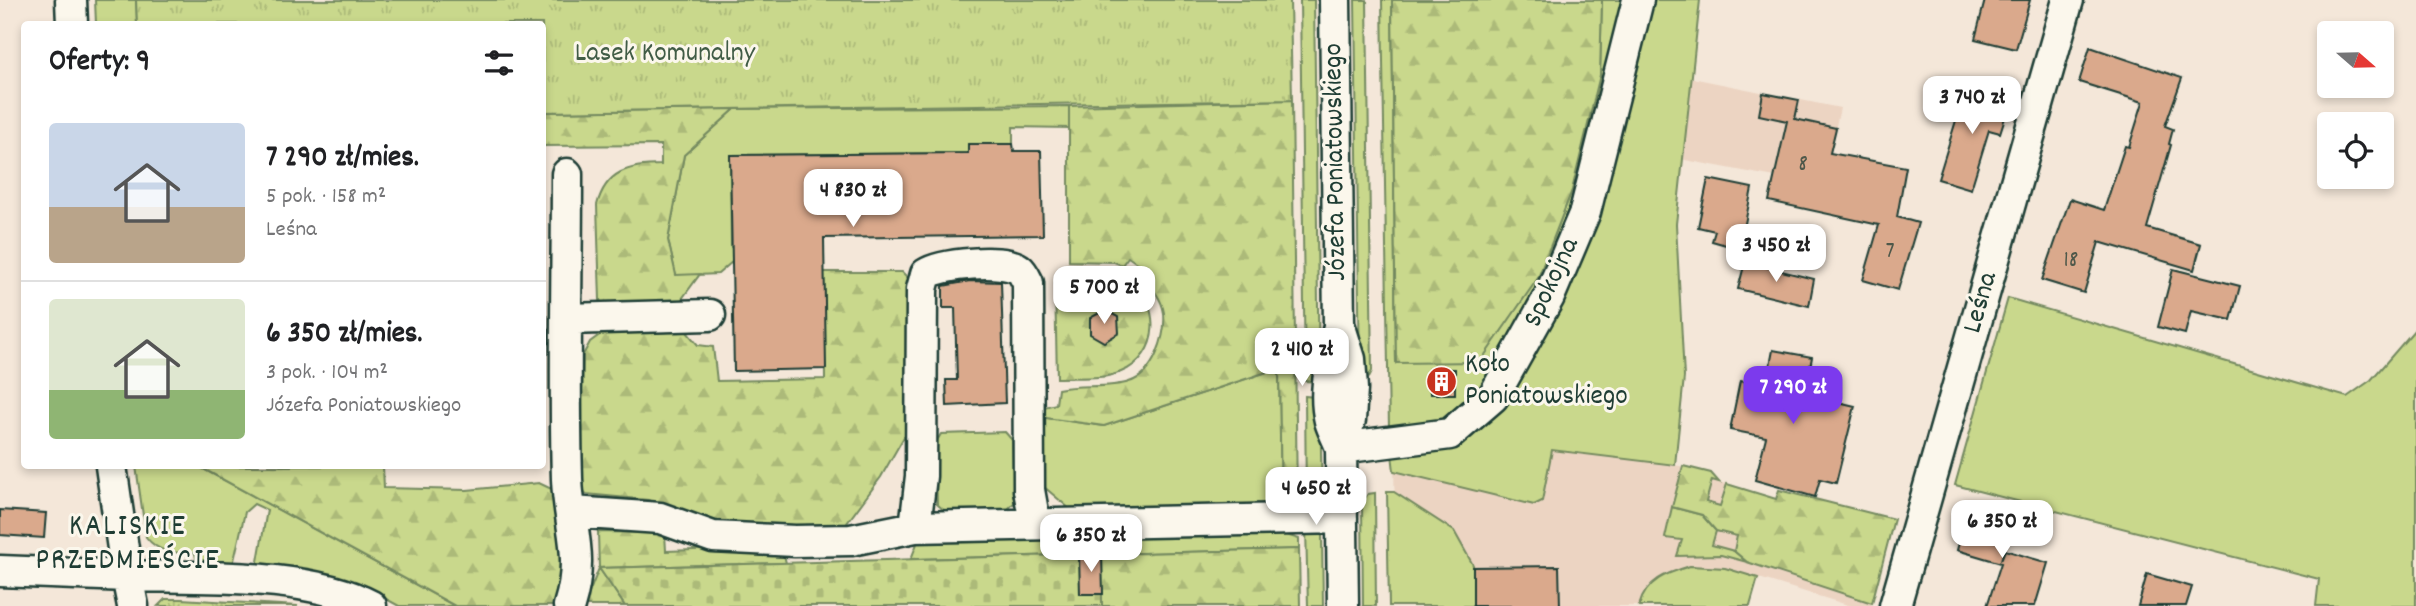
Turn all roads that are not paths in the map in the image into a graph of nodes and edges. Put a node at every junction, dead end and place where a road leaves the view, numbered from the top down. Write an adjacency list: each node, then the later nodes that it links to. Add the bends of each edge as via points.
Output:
1 (71, 0): 5 (street)
2 (1335, 0): 9 (street, Józefa Poniatowskiego, via 1339,324 1327,390 1330,419)
3 (1638, 0): 9 (street, Spokojna, via 1585,212 1549,297 1493,397 1450,434)
4 (2068, 0): 21 (street, Leśna)
5 (72, 21)
6 (566, 174): 8 (street)
7 (710, 315): 8 (street)
8 (567, 319): 11 (street, via 567,483)
9 (1341, 448): 12 (street, Józefa Poniatowskiego)
10 (111, 469): 16 (street)
11 (572, 512): 14 (street, via 660,518 713,537 795,541 851,540); 19 (street, via 578,572)
12 (1342, 518): 13 (street); 20 (street, Józefa Poniatowskiego)
13 (1035, 523): 14 (street); 14 (street, via 1029,490 1028,283 1020,270 1006,264 937,266 926,274 922,289 921,476)
14 (915, 527)
15 (0, 571): 16 (street)
16 (127, 576): 17 (street); 18 (street, via 298,584 337,592)
17 (133, 606)
18 (371, 606)
19 (569, 606)
20 (1343, 606)
21 (1895, 606)

